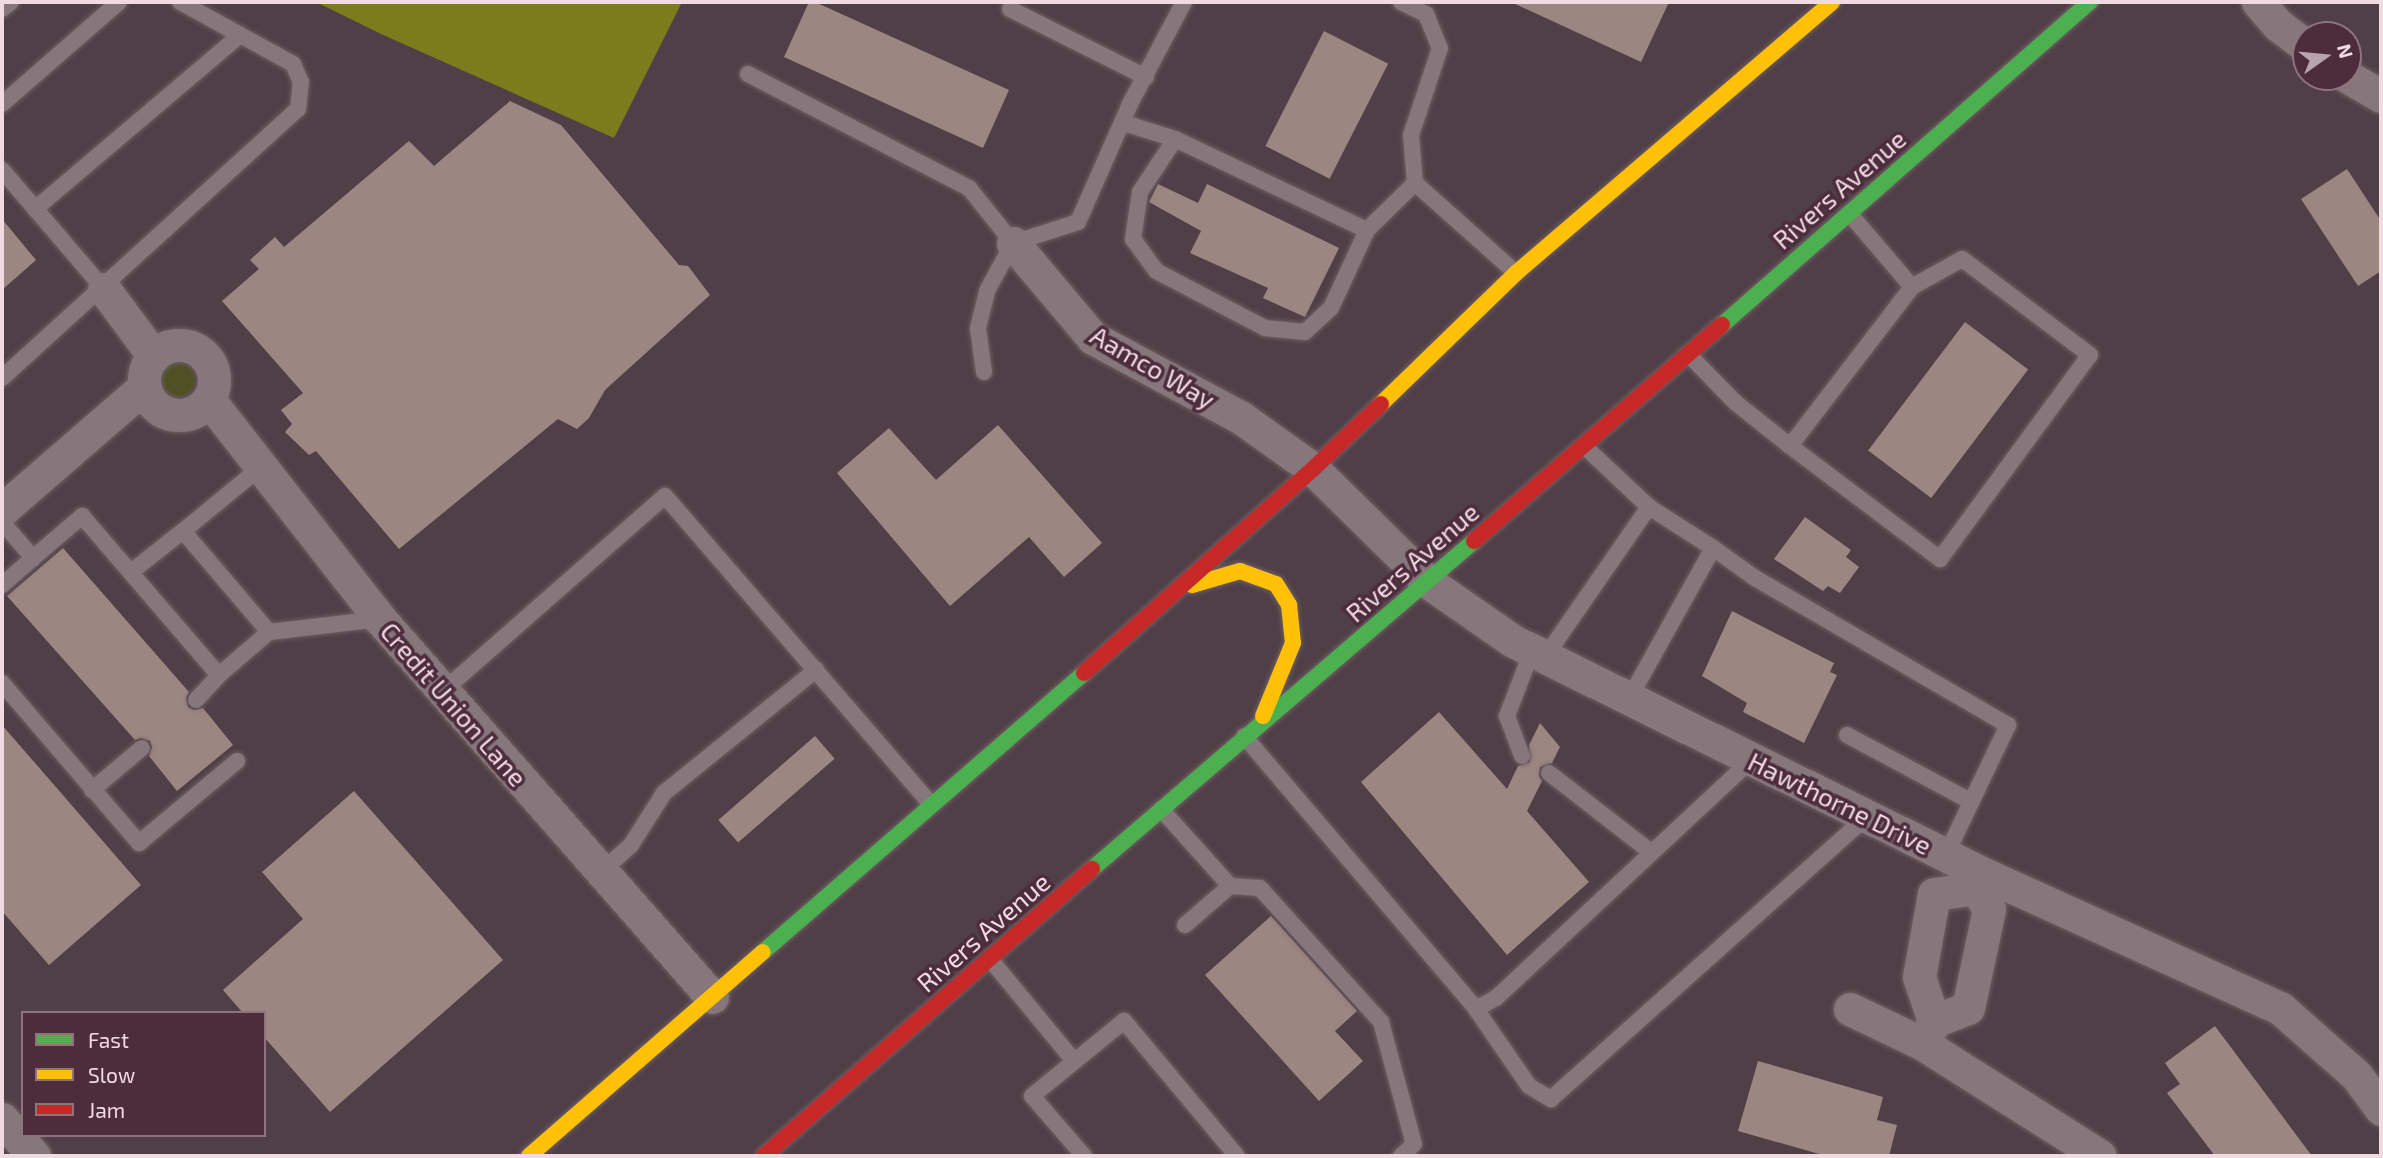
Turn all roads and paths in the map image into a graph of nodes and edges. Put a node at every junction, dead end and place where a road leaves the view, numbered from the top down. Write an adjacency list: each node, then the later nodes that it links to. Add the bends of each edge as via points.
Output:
1 (10, 2): 9 (lane)
2 (119, 2): 17 (lane)
3 (180, 2): 11 (lane)
4 (1184, 2): 14 (lane)
5 (1401, 2): 21 (lane, via 1426,14 1440,48 1411,135)
6 (1832, 2): 26 (main road)
7 (2090, 2): 23 (main road, Rivers Avenue)
8 (2258, 2): 12 (street)
9 (2, 9)
10 (1010, 9): 14 (lane)
11 (240, 35): 22 (lane); 28 (lane, via 293,64 301,82 298,109)
12 (2292, 36)
13 (748, 74): 25 (lane, via 969,188)
14 (1146, 77): 18 (lane)
15 (2362, 85): 16 (street)
16 (2381, 96)
17 (2, 104)
18 (1124, 123): 19 (lane); 25 (lane, via 1078,222)
19 (1175, 139): 24 (lane); 24 (lane, via 1140,192 1133,239 1156,271 1265,328 1306,332 1331,308)
20 (2, 170): 22 (lane)
21 (1415, 183): 24 (lane); 26 (lane)
22 (35, 209): 28 (lane)
23 (1849, 214): 27 (lane); 29 (main road, Rivers Avenue)
24 (1367, 230)
25 (1013, 243): 31 (lane, via 987,291 978,328); 38 (street, Aamco Way, via 1093,338 1240,418)
26 (1516, 273): 38 (main road)
27 (1912, 287): 36 (lane); 36 (lane, via 1962,260 2090,355 1940,559)
28 (103, 289): 30 (street); 32 (lane)
29 (1688, 354): 35 (main road, Rivers Avenue); 36 (lane, via 1736,403)
30 (153, 355): 33 (street); 34 (street, via 174,345 197,349 206,356 215,377)
31 (984, 372)
32 (2, 378)
33 (144, 387): 34 (street, via 156,407 178,416 190,414); 40 (street)
34 (209, 400): 37 (street, Credit Union Lane)
35 (1584, 446): 39 (lane); 46 (main road, Rivers Avenue)
36 (1790, 446)
37 (261, 467): 42 (lane); 49 (street, Credit Union Lane)
38 (1313, 469): 46 (street, Hawthorne Drive); 48 (main road)
39 (1649, 507): 43 (lane); 51 (lane)
40 (2, 510)
41 (2, 522): 44 (lane)
42 (183, 531): 45 (lane); 50 (lane)
43 (1713, 548): 56 (lane); 67 (lane, via 1755,578 2008,725)
44 (33, 558): 45 (lane, via 82,516); 47 (lane)
45 (131, 572): 53 (lane)
46 (1428, 582): 51 (street, Hawthorne Drive); 58 (main road, Rivers Avenue)
47 (2, 584)
48 (1183, 587): 58 (main road, via 1240,571 1276,584 1289,605 1293,643); 68 (main road)
49 (380, 619): 50 (lane); 55 (street, Credit Union Lane)
50 (269, 632): 53 (lane)
51 (1538, 654): 56 (street, Hawthorne Drive); 62 (lane, via 1507,716)
52 (816, 670): 55 (lane, via 665,496); 68 (lane); 73 (lane, via 664,793 631,845)
53 (219, 675): 57 (lane)
54 (2, 683): 66 (lane)
55 (443, 691): 73 (street, Credit Union Lane)
56 (1629, 699): 63 (street, Hawthorne Drive)
57 (196, 700)
58 (1261, 721): 60 (main road, Rivers Avenue)
59 (1847, 735): 67 (lane)
60 (1244, 736): 69 (main road, Rivers Avenue); 79 (lane)
61 (142, 748): 66 (lane)
62 (1522, 756)
63 (1752, 759): 70 (street, Hawthorne Drive); 71 (lane)
64 (237, 761): 66 (lane, via 139,843)
65 (1549, 773): 71 (lane)
66 (92, 790)
67 (1970, 801): 72 (lane)
68 (931, 804): 78 (main road)
69 (1161, 809): 75 (lane); 77 (main road, Rivers Avenue)
70 (1867, 816): 72 (street, Hawthorne Drive); 79 (lane, via 1551,1098 1529,1086)
71 (1652, 853): 79 (lane, via 1496,998)
72 (1946, 855): 74 (street, Hawthorne Drive)
73 (601, 872): 78 (street, Credit Union Lane)
74 (1980, 881): 81 (street, via 1989,909 1968,1008); 81 (street, via 1934,894 1919,977); 83 (street, Hawthorne Drive, via 2280,1008 2356,1076)
75 (1230, 886): 76 (lane); 90 (lane, via 1260,888 1381,1022 1414,1144)
76 (1185, 925)
77 (990, 959): 82 (lane); 87 (main road, Rivers Avenue)
78 (712, 998): 86 (main road)
79 (1476, 1009)
80 (1850, 1010): 81 (street)
81 (1929, 1033): 91 (street)
82 (1074, 1061): 88 (lane, via 1032,1096); 89 (lane, via 1124,1021)
83 (2381, 1109)
84 (2, 1119): 85 (street)
85 (34, 1156)
86 (529, 1156)
87 (764, 1156)
88 (1084, 1156)
89 (1237, 1156)
90 (1401, 1156)
91 (2100, 1156)

